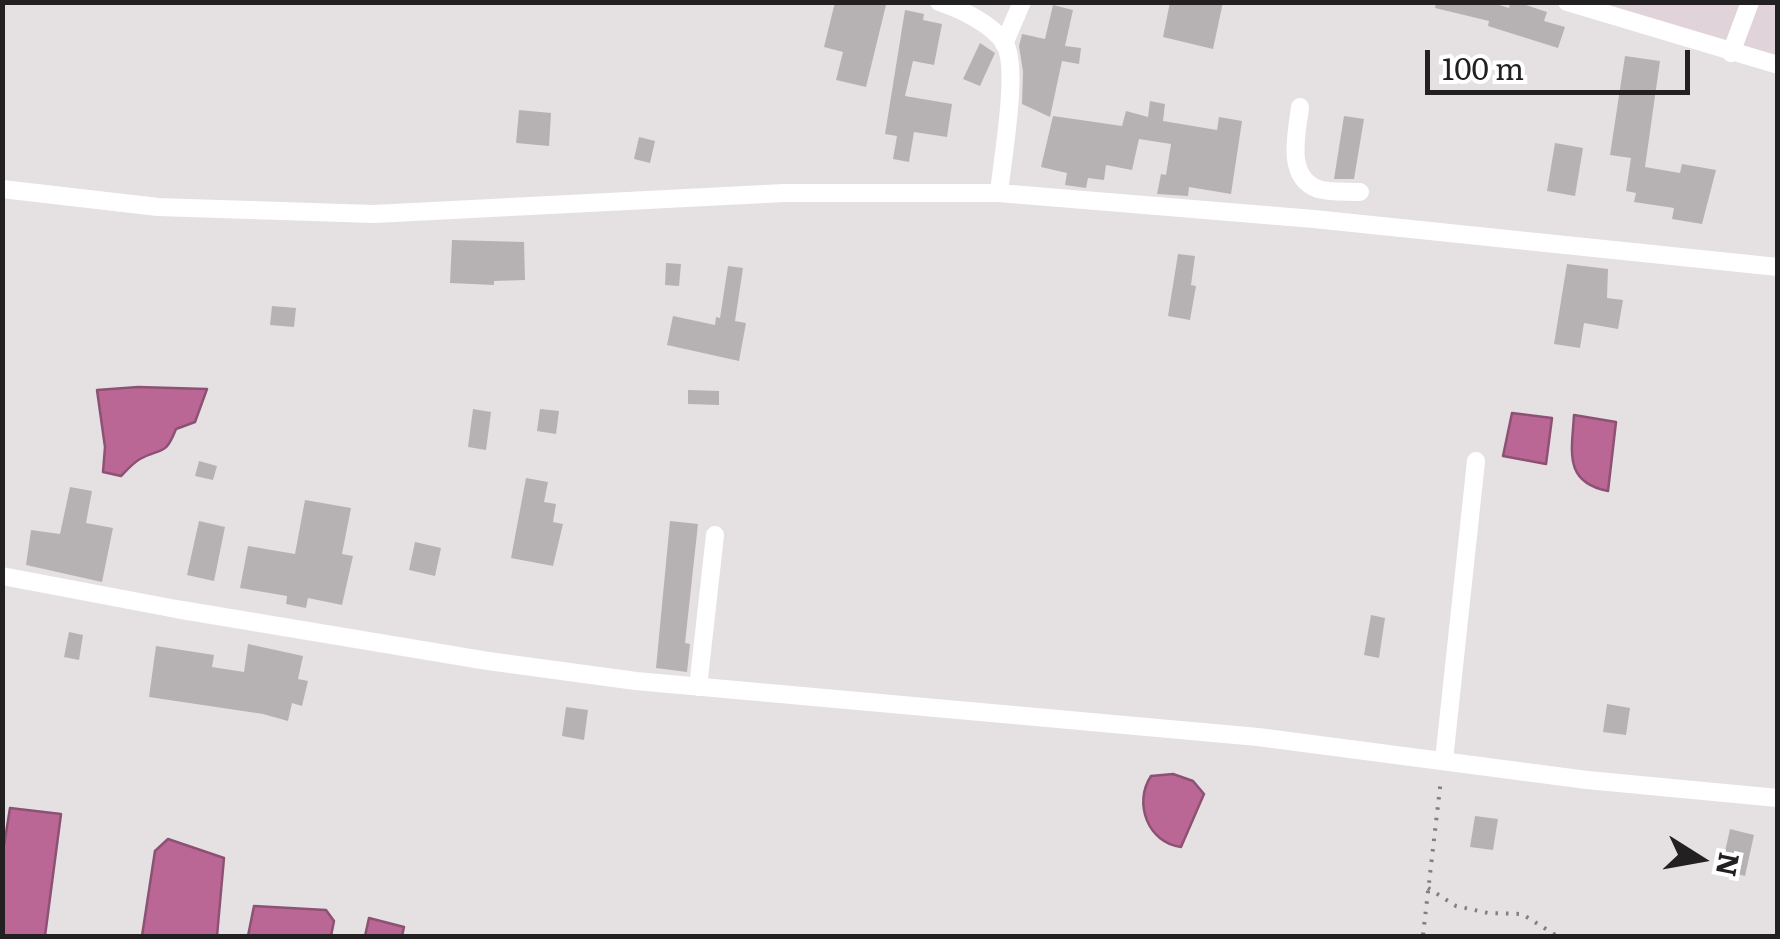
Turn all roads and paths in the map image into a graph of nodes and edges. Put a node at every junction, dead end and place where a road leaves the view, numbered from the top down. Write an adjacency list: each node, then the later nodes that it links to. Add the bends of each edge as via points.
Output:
1 (939, 2): 5 (street, via 986,26)
2 (1022, 2): 5 (street)
3 (1567, 2): 6 (street)
4 (1750, 2): 6 (street)
5 (1004, 44): 11 (street, via 1011,70)
6 (1731, 53): 7 (street)
7 (1778, 65)
8 (1300, 107): 10 (street, via 1294,156)
9 (2, 188): 11 (street, via 158,207 374,214 784,193)
10 (1318, 189): 12 (street); 13 (street)
11 (1000, 192): 13 (street)
12 (1360, 192)
13 (1314, 219): 14 (street)
14 (1778, 267)
15 (1476, 460): 19 (street)
16 (715, 535): 18 (street)
17 (2, 576): 18 (street, via 488,660)
18 (698, 687): 19 (street)
19 (1444, 760): 20 (street); 21 (path)
20 (1778, 798)
21 (1428, 888): 22 (path); 23 (path, via 1456,906 1522,914)
22 (1423, 935)
23 (1558, 936)

